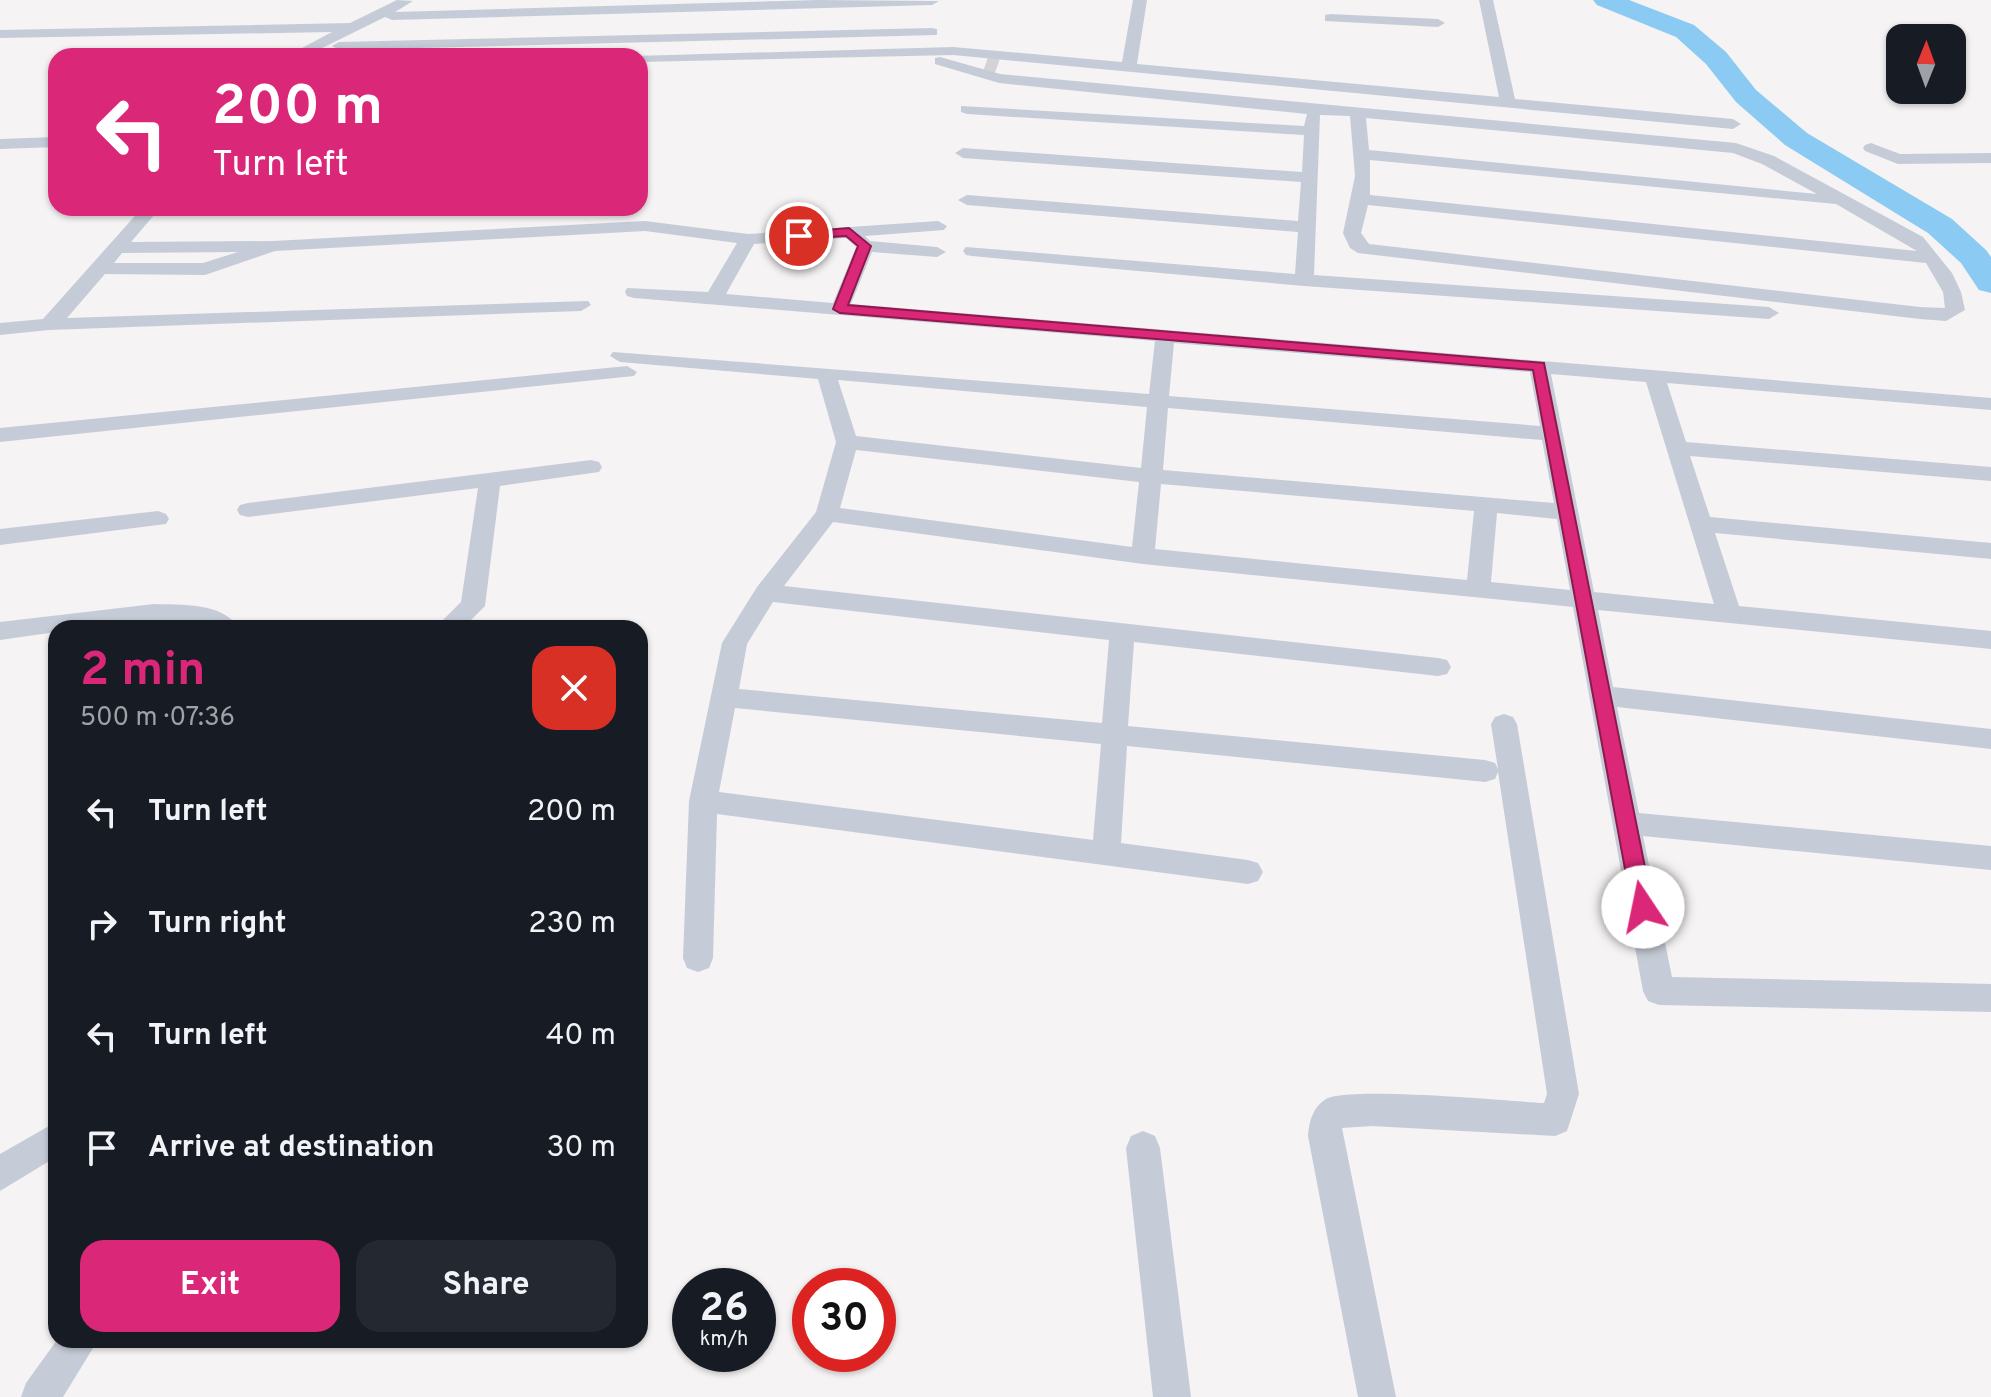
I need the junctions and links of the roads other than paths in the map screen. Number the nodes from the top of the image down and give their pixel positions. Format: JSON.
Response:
{"nodes":[{"id":1,"x":408,"y":0,"type":"edge"},
{"id":2,"x":1140,"y":0,"type":"edge"},
{"id":3,"x":1486,"y":0,"type":"edge"},
{"id":4,"x":932,"y":1,"type":"edge"},
{"id":5,"x":834,"y":2,"type":"edge"},
{"id":6,"x":542,"y":6,"type":"edge"},
{"id":7,"x":392,"y":16,"type":"dead end"},
{"id":8,"x":1330,"y":18,"type":"dead end"},
{"id":9,"x":1438,"y":23,"type":"dead end"},
{"id":10,"x":354,"y":27,"type":"junction"},
{"id":11,"x":932,"y":32,"type":"dead end"},
{"id":12,"x":0,"y":34,"type":"edge"},
{"id":13,"x":833,"y":34,"type":"junction"},
{"id":14,"x":531,"y":43,"type":"junction"},
{"id":15,"x":339,"y":46,"type":"dead end"},
{"id":16,"x":311,"y":48,"type":"edge"},
{"id":17,"x":648,"y":58,"type":"edge"},
{"id":18,"x":940,"y":61,"type":"junction"},
{"id":19,"x":648,"y":68,"type":"edge"},
{"id":20,"x":1129,"y":68,"type":"junction"},
{"id":21,"x":1016,"y":80,"type":"junction"},
{"id":22,"x":1508,"y":104,"type":"junction"},
{"id":23,"x":967,"y":109,"type":"dead end"},
{"id":24,"x":1314,"y":110,"type":"junction"},
{"id":25,"x":1358,"y":112,"type":"junction"},
{"id":26,"x":1733,"y":124,"type":"dead end"},
{"id":27,"x":1313,"y":131,"type":"junction"},
{"id":28,"x":48,"y":142,"type":"edge"},
{"id":29,"x":0,"y":144,"type":"edge"},
{"id":30,"x":1871,"y":148,"type":"dead end"},
{"id":31,"x":963,"y":153,"type":"dead end"},
{"id":32,"x":1360,"y":154,"type":"junction"},
{"id":33,"x":1991,"y":158,"type":"edge"},
{"id":34,"x":1310,"y":178,"type":"junction"},
{"id":35,"x":1361,"y":199,"type":"junction"},
{"id":36,"x":967,"y":200,"type":"dead end"},
{"id":37,"x":1843,"y":201,"type":"junction"},
{"id":38,"x":144,"y":216,"type":"edge"},
{"id":39,"x":938,"y":226,"type":"dead end"},
{"id":40,"x":1307,"y":227,"type":"junction"},
{"id":41,"x":849,"y":232,"type":"junction"},
{"id":42,"x":748,"y":239,"type":"junction"},
{"id":43,"x":273,"y":246,"type":"junction"},
{"id":44,"x":865,"y":246,"type":"junction"},
{"id":45,"x":117,"y":248,"type":"junction"},
{"id":46,"x":972,"y":251,"type":"dead end"},
{"id":47,"x":937,"y":252,"type":"dead end"},
{"id":48,"x":1931,"y":258,"type":"junction"},
{"id":49,"x":101,"y":268,"type":"junction"},
{"id":50,"x":1304,"y":280,"type":"junction"},
{"id":51,"x":634,"y":292,"type":"dead end"},
{"id":52,"x":714,"y":298,"type":"junction"},
{"id":53,"x":1840,"y":304,"type":"junction"},
{"id":54,"x":581,"y":305,"type":"dead end"},
{"id":55,"x":840,"y":309,"type":"junction"},
{"id":56,"x":49,"y":324,"type":"junction"},
{"id":57,"x":0,"y":329,"type":"edge"},
{"id":58,"x":1165,"y":336,"type":"junction"},
{"id":59,"x":1539,"y":366,"type":"junction"},
{"id":60,"x":826,"y":373,"type":"junction"},
{"id":61,"x":1654,"y":376,"type":"junction"},
{"id":62,"x":1159,"y":400,"type":"junction"},
{"id":63,"x":1991,"y":404,"type":"edge"},
{"id":64,"x":1552,"y":434,"type":"junction"},
{"id":65,"x":0,"y":435,"type":"edge"},
{"id":66,"x":847,"y":442,"type":"junction"},
{"id":67,"x":1677,"y":448,"type":"junction"},
{"id":68,"x":591,"y":467,"type":"dead end"},
{"id":69,"x":1991,"y":474,"type":"edge"},
{"id":70,"x":1151,"y":476,"type":"junction"},
{"id":71,"x":490,"y":479,"type":"junction"},
{"id":72,"x":1486,"y":505,"type":"junction"},
{"id":73,"x":248,"y":510,"type":"dead end"},
{"id":74,"x":1567,"y":512,"type":"junction"},
{"id":75,"x":827,"y":514,"type":"junction"},
{"id":76,"x":158,"y":519,"type":"dead end"},
{"id":77,"x":1700,"y":524,"type":"junction"},
{"id":78,"x":0,"y":537,"type":"edge"},
{"id":79,"x":1991,"y":551,"type":"edge"},
{"id":80,"x":1143,"y":556,"type":"junction"},
{"id":81,"x":1478,"y":590,"type":"junction"},
{"id":82,"x":766,"y":593,"type":"junction"},
{"id":83,"x":1584,"y":600,"type":"junction"},
{"id":84,"x":1729,"y":614,"type":"junction"},
{"id":85,"x":89,"y":620,"type":"edge"},
{"id":86,"x":214,"y":620,"type":"edge"},
{"id":87,"x":456,"y":620,"type":"edge"},
{"id":88,"x":48,"y":625,"type":"edge"},
{"id":89,"x":0,"y":631,"type":"edge"},
{"id":90,"x":1122,"y":632,"type":"junction"},
{"id":91,"x":1991,"y":640,"type":"edge"},
{"id":92,"x":1438,"y":667,"type":"dead end"},
{"id":93,"x":1602,"y":695,"type":"junction"},
{"id":94,"x":725,"y":697,"type":"junction"},
{"id":95,"x":1504,"y":724,"type":"dead end"},
{"id":96,"x":1114,"y":733,"type":"junction"},
{"id":97,"x":1991,"y":739,"type":"edge"},
{"id":98,"x":1485,"y":771,"type":"dead end"},
{"id":99,"x":703,"y":801,"type":"junction"},
{"id":100,"x":1626,"y":823,"type":"junction"},
{"id":101,"x":1106,"y":853,"type":"junction"},
{"id":102,"x":1991,"y":858,"type":"edge"},
{"id":103,"x":1248,"y":872,"type":"dead end"},
{"id":104,"x":698,"y":958,"type":"dead end"},
{"id":105,"x":1991,"y":998,"type":"edge"},
{"id":106,"x":48,"y":1143,"type":"edge"},
{"id":107,"x":1143,"y":1148,"type":"dead end"},
{"id":108,"x":0,"y":1174,"type":"edge"},
{"id":109,"x":74,"y":1348,"type":"edge"},
{"id":110,"x":40,"y":1397,"type":"edge"},
{"id":111,"x":1172,"y":1397,"type":"edge"},
{"id":112,"x":1377,"y":1397,"type":"edge"}],
"edges":[{"from":1,"to":10,"type":"street"},
{"from":2,"to":20,"type":"street"},
{"from":3,"to":22,"type":"street"},
{"from":4,"to":5,"type":"street"},
{"from":5,"to":6,"type":"street"},
{"from":5,"to":13,"type":"street"},
{"from":6,"to":7,"type":"street"},
{"from":6,"to":14,"type":"street"},
{"from":8,"to":9,"type":"street"},
{"from":10,"to":12,"type":"street"},
{"from":10,"to":16,"type":"street"},
{"from":11,"to":13,"type":"street"},
{"from":13,"to":14,"type":"street"},
{"from":14,"to":15,"type":"street"},
{"from":17,"to":20,"type":"street"},
{"from":18,"to":19,"type":"street"},
{"from":18,"to":21,"type":"street"},
{"from":18,"to":21,"type":"street"},
{"from":20,"to":22,"type":"street"},
{"from":21,"to":24,"type":"street"},
{"from":22,"to":26,"type":"street"},
{"from":23,"to":27,"type":"street"},
{"from":24,"to":25,"type":"street"},
{"from":24,"to":27,"type":"street"},
{"from":25,"to":32,"type":"street"},
{"from":25,"to":37,"type":"street"},
{"from":27,"to":34,"type":"street"},
{"from":28,"to":29,"type":"street"},
{"from":30,"to":33,"type":"street"},
{"from":31,"to":34,"type":"street"},
{"from":32,"to":35,"type":"street"},
{"from":32,"to":37,"type":"street"},
{"from":34,"to":40,"type":"street"},
{"from":35,"to":48,"type":"street"},
{"from":35,"to":53,"type":"street"},
{"from":36,"to":40,"type":"street"},
{"from":37,"to":48,"type":"street"},
{"from":38,"to":45,"type":"street"},
{"from":39,"to":41,"type":"street"},
{"from":40,"to":50,"type":"street"},
{"from":41,"to":42,"type":"street"},
{"from":41,"to":44,"type":"street"},
{"from":42,"to":43,"type":"street"},
{"from":42,"to":52,"type":"street"},
{"from":43,"to":45,"type":"street"},
{"from":43,"to":49,"type":"street"},
{"from":44,"to":47,"type":"street"},
{"from":44,"to":55,"type":"street"},
{"from":45,"to":49,"type":"street"},
{"from":46,"to":50,"type":"street"},
{"from":48,"to":53,"type":"street"},
{"from":49,"to":56,"type":"street"},
{"from":50,"to":53,"type":"street"},
{"from":51,"to":52,"type":"street"},
{"from":52,"to":55,"type":"street"},
{"from":54,"to":56,"type":"street"},
{"from":55,"to":58,"type":"street"},
{"from":56,"to":57,"type":"street"},
{"from":58,"to":59,"type":"street"},
{"from":58,"to":62,"type":"street"},
{"from":59,"to":61,"type":"street"},
{"from":59,"to":64,"type":"street"},
{"from":60,"to":62,"type":"street"},
{"from":60,"to":65,"type":"street"},
{"from":60,"to":66,"type":"street"},
{"from":61,"to":63,"type":"street"},
{"from":61,"to":67,"type":"street"},
{"from":62,"to":64,"type":"street"},
{"from":62,"to":70,"type":"street"},
{"from":64,"to":74,"type":"street"},
{"from":66,"to":70,"type":"street"},
{"from":66,"to":75,"type":"street"},
{"from":67,"to":69,"type":"street"},
{"from":67,"to":77,"type":"street"},
{"from":68,"to":71,"type":"street"},
{"from":70,"to":72,"type":"street"},
{"from":70,"to":80,"type":"street"},
{"from":71,"to":73,"type":"street"},
{"from":71,"to":87,"type":"street"},
{"from":72,"to":74,"type":"street"},
{"from":72,"to":81,"type":"street"},
{"from":74,"to":83,"type":"street"},
{"from":75,"to":80,"type":"street"},
{"from":75,"to":82,"type":"street"},
{"from":76,"to":78,"type":"street"},
{"from":77,"to":79,"type":"street"},
{"from":77,"to":84,"type":"street"},
{"from":80,"to":81,"type":"street"},
{"from":81,"to":83,"type":"street"},
{"from":82,"to":90,"type":"street"},
{"from":82,"to":94,"type":"street"},
{"from":83,"to":84,"type":"street"},
{"from":83,"to":93,"type":"street"},
{"from":84,"to":91,"type":"street"},
{"from":85,"to":86,"type":"street"},
{"from":88,"to":89,"type":"street"},
{"from":90,"to":92,"type":"street"},
{"from":90,"to":96,"type":"street"},
{"from":93,"to":97,"type":"street"},
{"from":93,"to":100,"type":"street"},
{"from":94,"to":96,"type":"street"},
{"from":94,"to":99,"type":"street"},
{"from":95,"to":112,"type":"street"},
{"from":96,"to":98,"type":"street"},
{"from":96,"to":101,"type":"street"},
{"from":99,"to":101,"type":"street"},
{"from":99,"to":104,"type":"street"},
{"from":100,"to":102,"type":"street"},
{"from":100,"to":105,"type":"street"},
{"from":101,"to":103,"type":"street"},
{"from":106,"to":108,"type":"street"},
{"from":107,"to":111,"type":"street"},
{"from":109,"to":110,"type":"street"}]}
